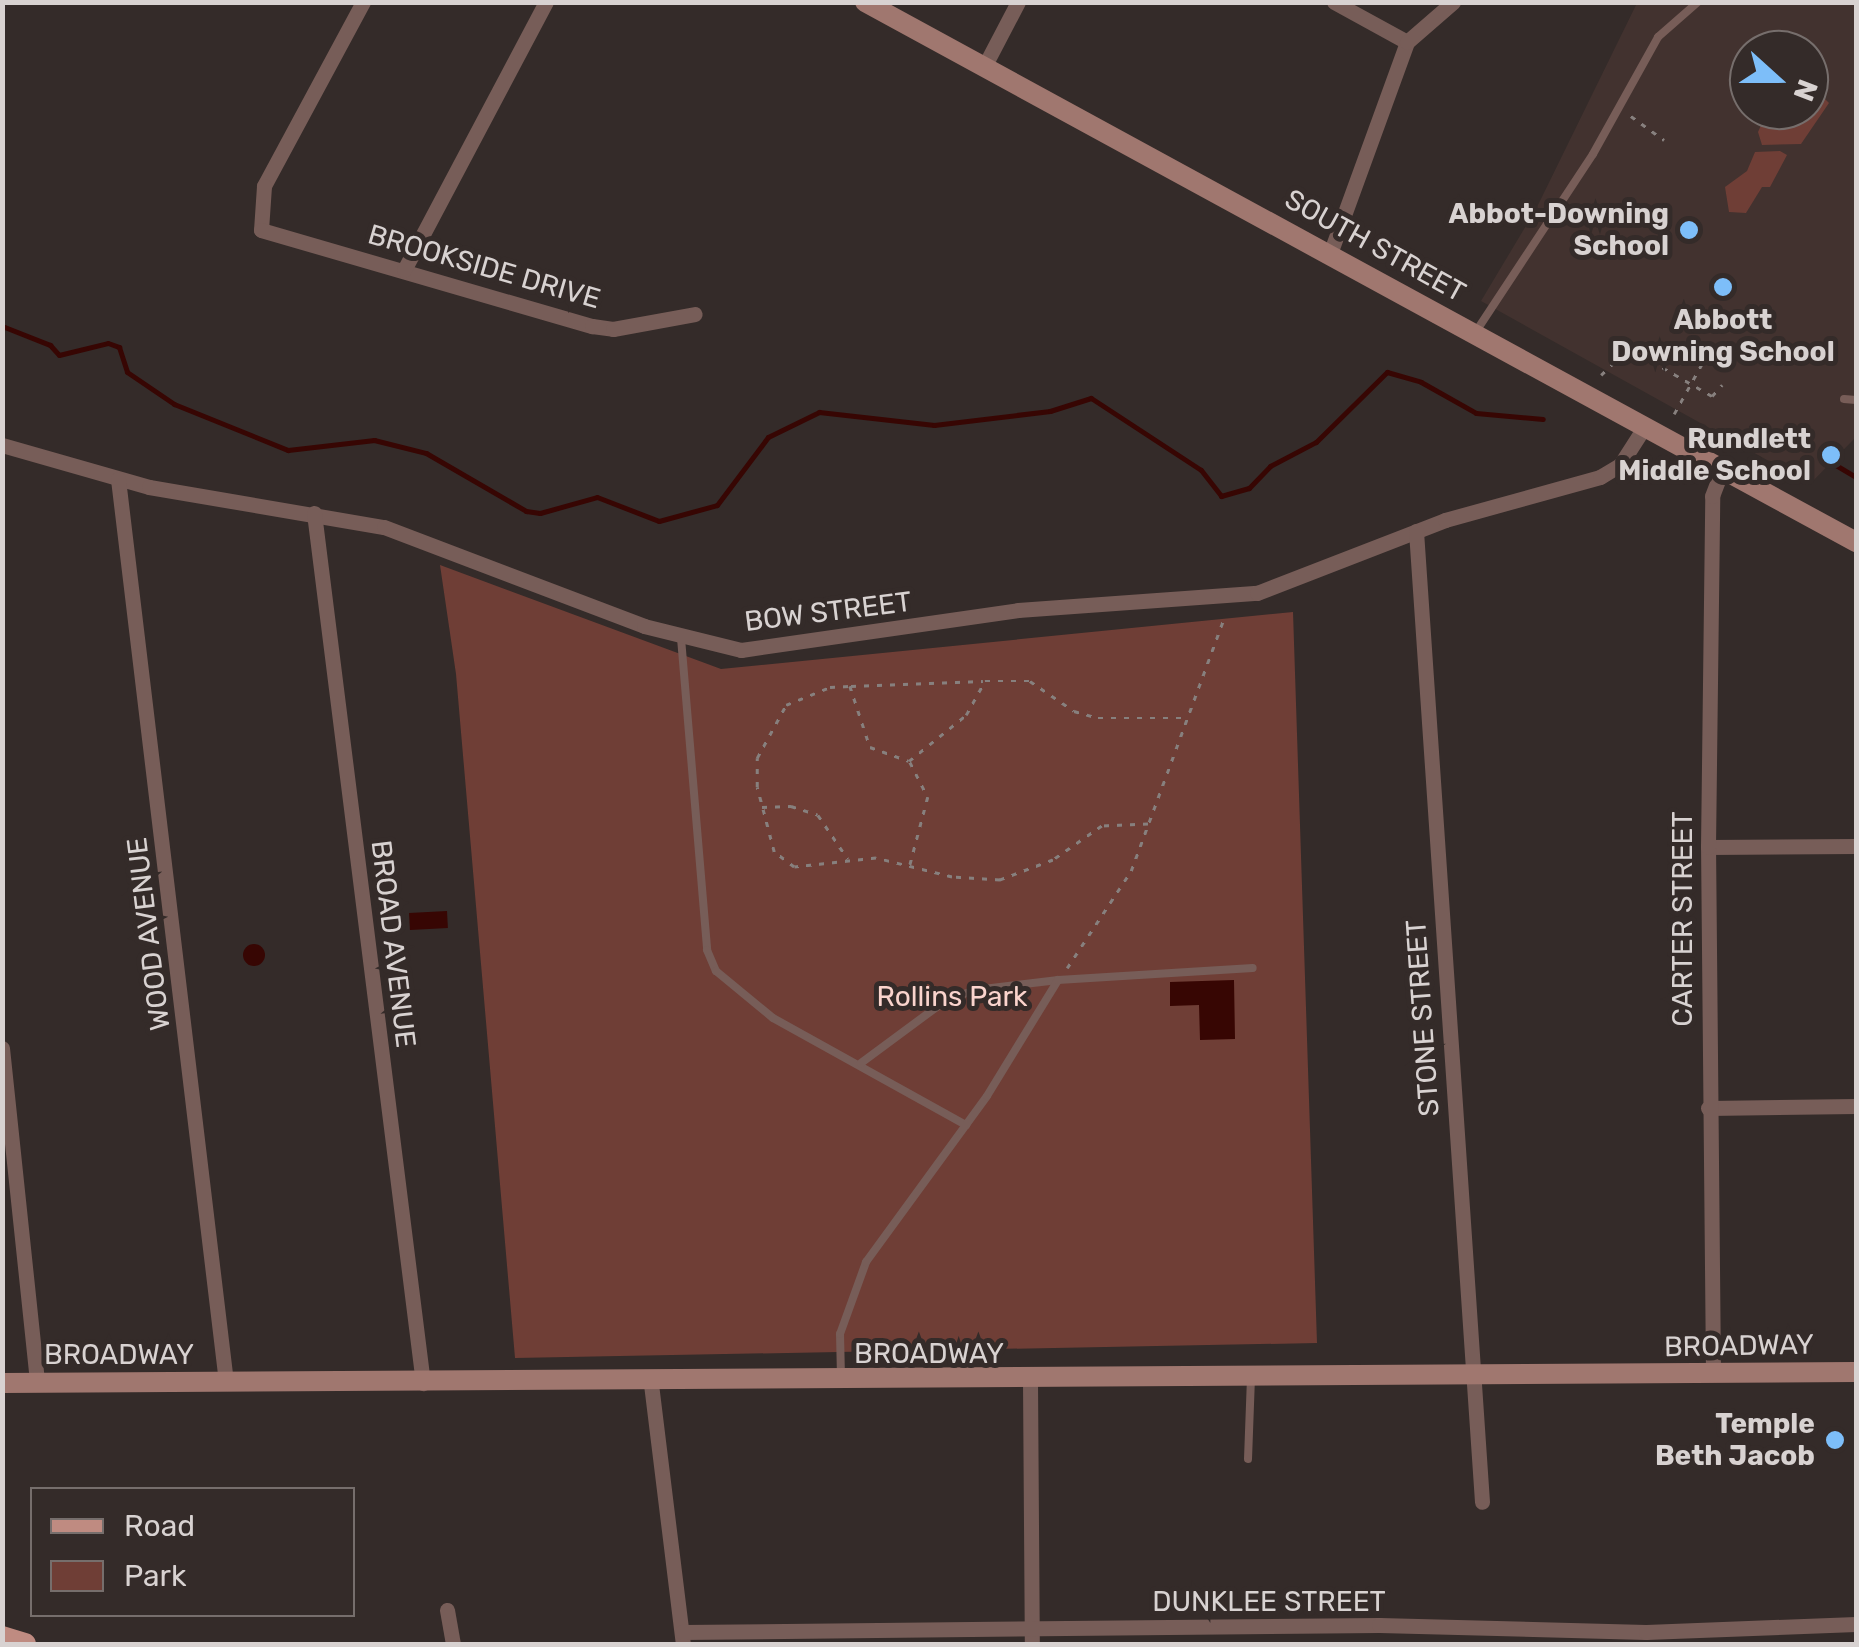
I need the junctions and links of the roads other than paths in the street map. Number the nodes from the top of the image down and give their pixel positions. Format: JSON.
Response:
{"nodes":[{"id":1,"x":363,"y":2,"type":"edge"},
{"id":2,"x":546,"y":2,"type":"edge"},
{"id":3,"x":866,"y":2,"type":"edge"},
{"id":4,"x":1018,"y":2,"type":"edge"},
{"id":5,"x":1334,"y":2,"type":"edge"},
{"id":6,"x":1453,"y":2,"type":"edge"},
{"id":7,"x":1698,"y":2,"type":"edge"},
{"id":8,"x":1407,"y":42,"type":"junction"},
{"id":9,"x":984,"y":67,"type":"junction"},
{"id":10,"x":1331,"y":251,"type":"junction"},
{"id":11,"x":404,"y":270,"type":"junction"},
{"id":12,"x":695,"y":314,"type":"dead end"},
{"id":13,"x":1476,"y":333,"type":"junction"},
{"id":14,"x":1844,"y":399,"type":"dead end"},
{"id":15,"x":1856,"y":400,"type":"edge"},
{"id":16,"x":1645,"y":426,"type":"junction"},
{"id":17,"x":2,"y":445,"type":"edge"},
{"id":18,"x":1723,"y":468,"type":"junction"},
{"id":19,"x":118,"y":479,"type":"junction"},
{"id":20,"x":314,"y":512,"type":"junction"},
{"id":21,"x":1416,"y":531,"type":"junction"},
{"id":22,"x":1856,"y":542,"type":"edge"},
{"id":23,"x":681,"y":638,"type":"junction"},
{"id":24,"x":1856,"y":846,"type":"edge"},
{"id":25,"x":1708,"y":847,"type":"junction"},
{"id":26,"x":1252,"y":968,"type":"dead end"},
{"id":27,"x":1058,"y":980,"type":"junction"},
{"id":28,"x":2,"y":1048,"type":"edge"},
{"id":29,"x":861,"y":1063,"type":"junction"},
{"id":30,"x":1856,"y":1106,"type":"edge"},
{"id":31,"x":1708,"y":1108,"type":"junction"},
{"id":32,"x":966,"y":1125,"type":"junction"},
{"id":33,"x":1856,"y":1372,"type":"edge"},
{"id":34,"x":1713,"y":1373,"type":"junction"},
{"id":35,"x":1474,"y":1377,"type":"junction"},
{"id":36,"x":1251,"y":1378,"type":"junction"},
{"id":37,"x":1030,"y":1381,"type":"junction"},
{"id":38,"x":226,"y":1382,"type":"junction"},
{"id":39,"x":842,"y":1382,"type":"junction"},
{"id":40,"x":2,"y":1383,"type":"edge"},
{"id":41,"x":37,"y":1383,"type":"junction"},
{"id":42,"x":423,"y":1383,"type":"junction"},
{"id":43,"x":650,"y":1384,"type":"junction"},
{"id":44,"x":1248,"y":1459,"type":"dead end"},
{"id":45,"x":1482,"y":1502,"type":"dead end"},
{"id":46,"x":447,"y":1610,"type":"dead end"},
{"id":47,"x":1856,"y":1624,"type":"edge"},
{"id":48,"x":1379,"y":1625,"type":"junction"},
{"id":49,"x":1032,"y":1636,"type":"edge"},
{"id":50,"x":2,"y":1637,"type":"edge"},
{"id":51,"x":682,"y":1638,"type":"edge"},
{"id":52,"x":26,"y":1644,"type":"edge"},
{"id":53,"x":454,"y":1644,"type":"edge"},
{"id":54,"x":1378,"y":1644,"type":"edge"}],
"edges":[{"from":1,"to":11,"type":"street","name":"BROOKSIDE DRIVE"},
{"from":2,"to":11,"type":"street"},
{"from":3,"to":9,"type":"street","name":"SOUTH STREET"},
{"from":4,"to":9,"type":"street"},
{"from":5,"to":8,"type":"street"},
{"from":6,"to":8,"type":"street"},
{"from":7,"to":13,"type":"lane"},
{"from":8,"to":10,"type":"street"},
{"from":9,"to":10,"type":"street","name":"SOUTH STREET"},
{"from":10,"to":13,"type":"street","name":"SOUTH STREET"},
{"from":11,"to":12,"type":"street","name":"BROOKSIDE DRIVE"},
{"from":13,"to":16,"type":"street","name":"SOUTH STREET"},
{"from":14,"to":15,"type":"lane"},
{"from":16,"to":18,"type":"street","name":"SOUTH STREET"},
{"from":16,"to":21,"type":"street","name":"BOW STREET"},
{"from":17,"to":19,"type":"street","name":"BOW STREET"},
{"from":18,"to":22,"type":"street","name":"SOUTH STREET"},
{"from":18,"to":25,"type":"street","name":"CARTER STREET"},
{"from":19,"to":20,"type":"street","name":"BOW STREET"},
{"from":19,"to":38,"type":"street","name":"WOOD AVENUE"},
{"from":20,"to":23,"type":"street","name":"BOW STREET"},
{"from":20,"to":42,"type":"street","name":"BROAD AVENUE"},
{"from":21,"to":23,"type":"street","name":"BOW STREET"},
{"from":21,"to":35,"type":"street","name":"STONE STREET"},
{"from":23,"to":29,"type":"lane"},
{"from":24,"to":25,"type":"street"},
{"from":25,"to":31,"type":"street","name":"CARTER STREET"},
{"from":26,"to":27,"type":"lane"},
{"from":27,"to":29,"type":"lane"},
{"from":27,"to":32,"type":"lane"},
{"from":28,"to":41,"type":"street"},
{"from":29,"to":32,"type":"lane"},
{"from":30,"to":31,"type":"street"},
{"from":31,"to":34,"type":"street","name":"CARTER STREET"},
{"from":32,"to":39,"type":"lane"},
{"from":33,"to":34,"type":"street","name":"BROADWAY"},
{"from":34,"to":35,"type":"street","name":"BROADWAY"},
{"from":35,"to":36,"type":"street","name":"BROADWAY"},
{"from":35,"to":45,"type":"street","name":"STONE STREET"},
{"from":36,"to":37,"type":"street","name":"BROADWAY"},
{"from":36,"to":44,"type":"lane"},
{"from":37,"to":39,"type":"street","name":"BROADWAY"},
{"from":37,"to":49,"type":"street"},
{"from":38,"to":41,"type":"street","name":"BROADWAY"},
{"from":38,"to":42,"type":"street","name":"BROADWAY"},
{"from":39,"to":43,"type":"street","name":"BROADWAY"},
{"from":40,"to":41,"type":"street","name":"BROADWAY"},
{"from":42,"to":43,"type":"street","name":"BROADWAY"},
{"from":43,"to":51,"type":"street"},
{"from":46,"to":53,"type":"street"},
{"from":47,"to":48,"type":"street","name":"DUNKLEE STREET"},
{"from":48,"to":49,"type":"street","name":"DUNKLEE STREET"},
{"from":48,"to":54,"type":"street"},
{"from":49,"to":51,"type":"street","name":"DUNKLEE STREET"},
{"from":50,"to":52,"type":"main road"}]}
